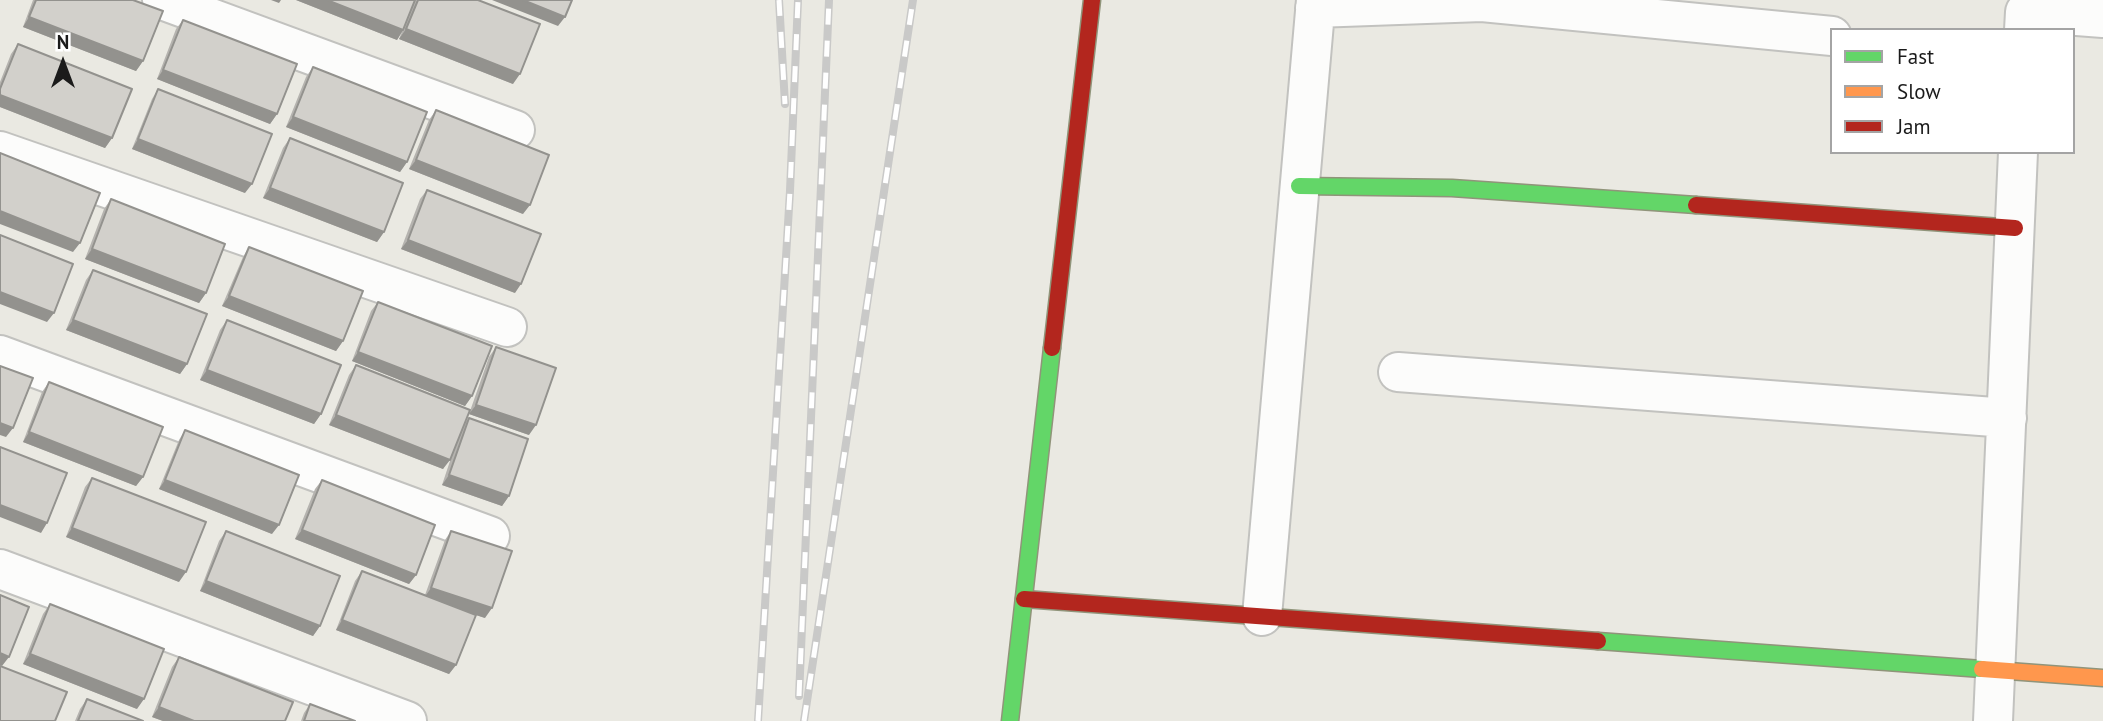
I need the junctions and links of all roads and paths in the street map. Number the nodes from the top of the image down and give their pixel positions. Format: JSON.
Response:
{"nodes":[{"id":1,"x":162,"y":0,"type":"edge"},
{"id":2,"x":1093,"y":0,"type":"edge"},
{"id":3,"x":1315,"y":4,"type":"edge"},
{"id":4,"x":1638,"y":9,"type":"edge"},
{"id":5,"x":2103,"y":18,"type":"edge"},
{"id":6,"x":2024,"y":28,"type":"edge"},
{"id":7,"x":1830,"y":36,"type":"edge"},
{"id":8,"x":515,"y":130,"type":"dead end"},
{"id":9,"x":0,"y":151,"type":"edge"},
{"id":10,"x":2018,"y":154,"type":"edge"},
{"id":11,"x":1299,"y":186,"type":"junction"},
{"id":12,"x":2015,"y":228,"type":"junction"},
{"id":13,"x":507,"y":327,"type":"dead end"},
{"id":14,"x":0,"y":355,"type":"edge"},
{"id":15,"x":1398,"y":372,"type":"dead end"},
{"id":16,"x":2007,"y":418,"type":"junction"},
{"id":17,"x":490,"y":536,"type":"dead end"},
{"id":18,"x":0,"y":569,"type":"edge"},
{"id":19,"x":1024,"y":599,"type":"junction"},
{"id":20,"x":1262,"y":616,"type":"junction"},
{"id":21,"x":1996,"y":671,"type":"junction"},
{"id":22,"x":2103,"y":678,"type":"edge"},
{"id":23,"x":407,"y":721,"type":"edge"},
{"id":24,"x":1010,"y":721,"type":"edge"},
{"id":25,"x":1993,"y":721,"type":"edge"}],
"edges":[{"from":1,"to":8,"type":"street"},
{"from":2,"to":19,"type":"street"},
{"from":3,"to":4,"type":"street"},
{"from":3,"to":11,"type":"street"},
{"from":4,"to":7,"type":"street"},
{"from":5,"to":6,"type":"street"},
{"from":9,"to":13,"type":"street"},
{"from":10,"to":12,"type":"street"},
{"from":11,"to":12,"type":"street"},
{"from":11,"to":20,"type":"street"},
{"from":12,"to":16,"type":"street"},
{"from":14,"to":17,"type":"street"},
{"from":15,"to":16,"type":"street"},
{"from":16,"to":21,"type":"street"},
{"from":18,"to":23,"type":"street"},
{"from":19,"to":20,"type":"street"},
{"from":19,"to":24,"type":"street"},
{"from":20,"to":21,"type":"street"},
{"from":21,"to":22,"type":"street"},
{"from":21,"to":25,"type":"street"}]}
